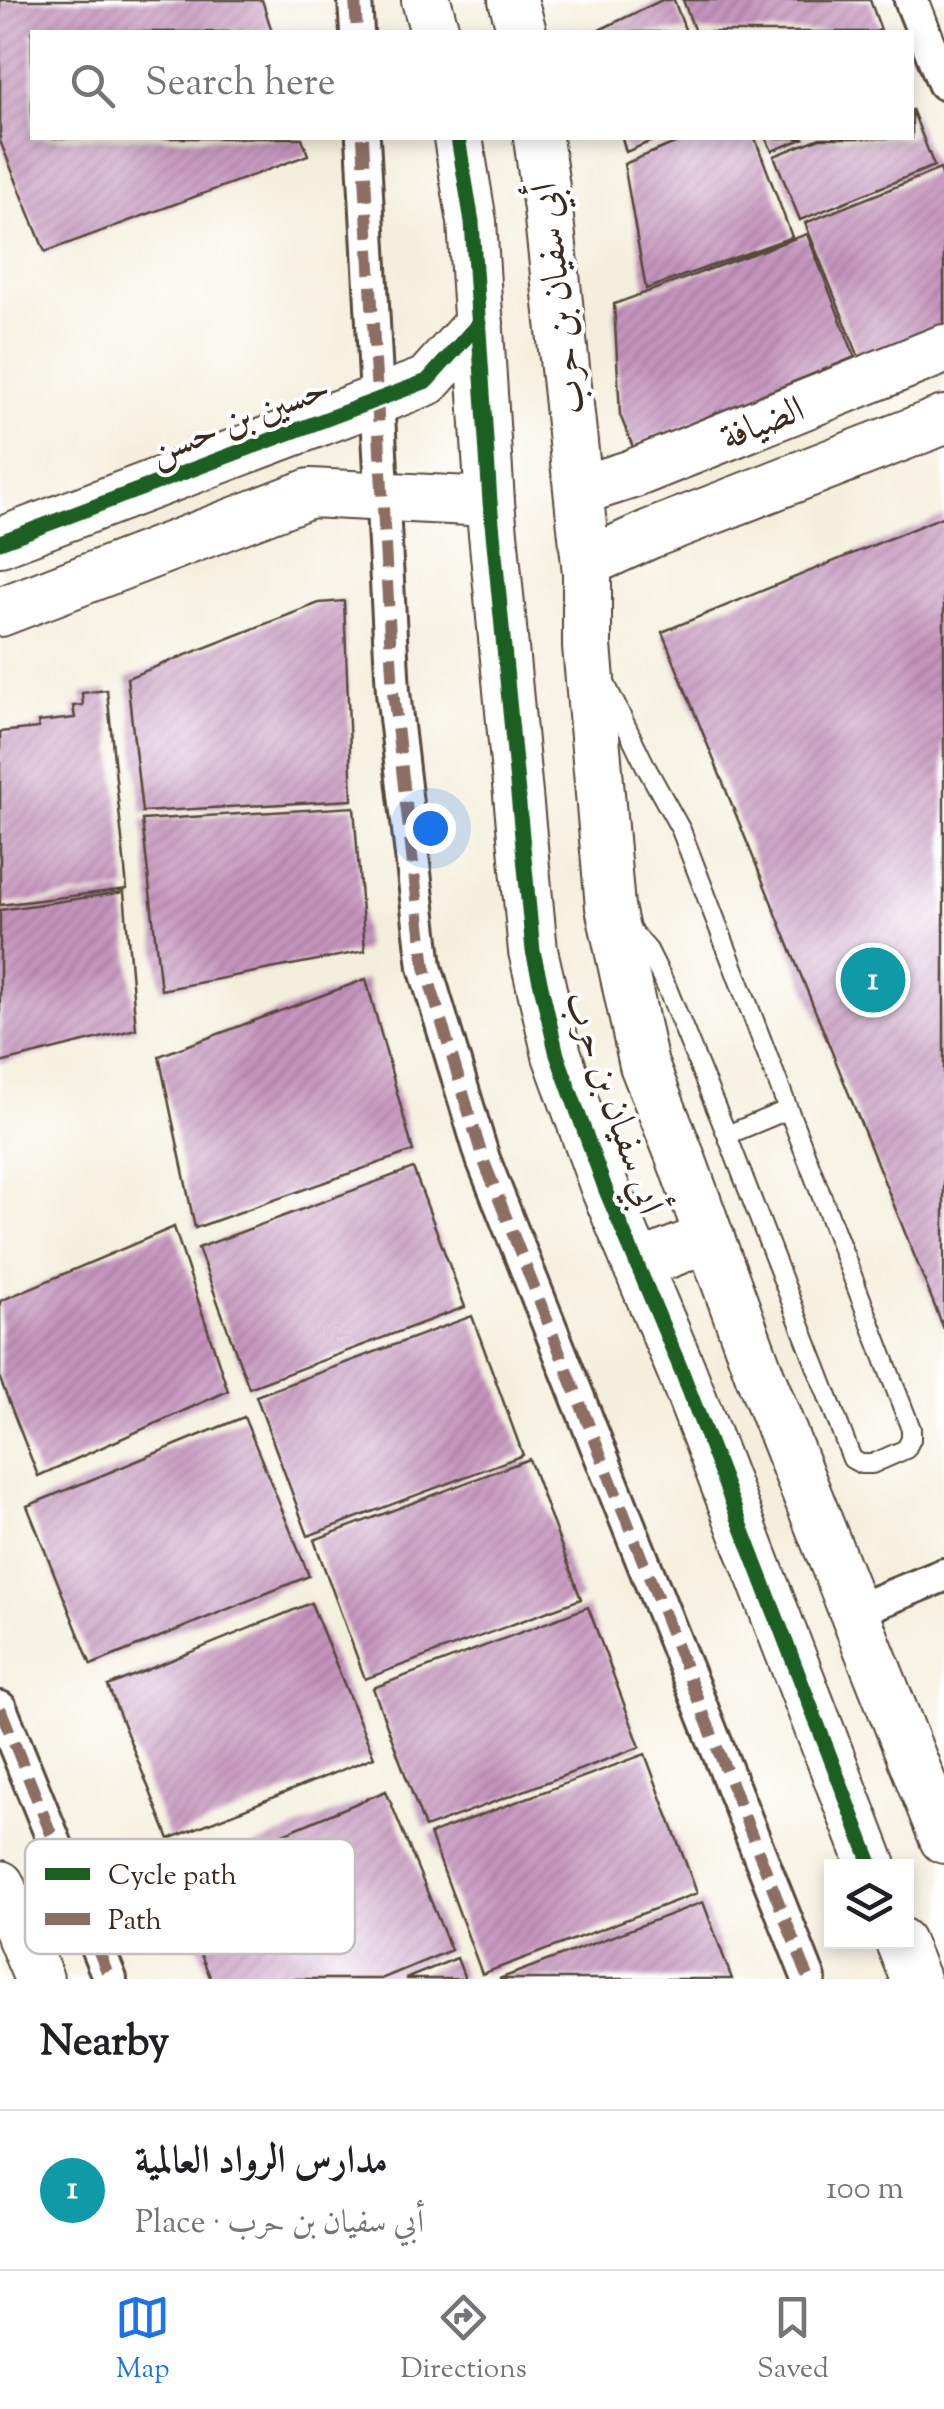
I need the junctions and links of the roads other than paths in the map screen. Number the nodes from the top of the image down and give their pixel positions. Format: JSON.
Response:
{"nodes":[{"id":1,"x":354,"y":0,"type":"edge"},
{"id":2,"x":426,"y":0,"type":"edge"},
{"id":3,"x":513,"y":0,"type":"edge"},
{"id":4,"x":913,"y":0,"type":"edge"},
{"id":5,"x":357,"y":30,"type":"edge"},
{"id":6,"x":435,"y":30,"type":"edge"},
{"id":7,"x":521,"y":30,"type":"edge"},
{"id":8,"x":944,"y":83,"type":"edge"},
{"id":9,"x":363,"y":140,"type":"edge"},
{"id":10,"x":458,"y":140,"type":"edge"},
{"id":11,"x":538,"y":140,"type":"edge"},
{"id":12,"x":479,"y":323,"type":"junction"},
{"id":13,"x":944,"y":350,"type":"edge"},
{"id":14,"x":377,"y":401,"type":"junction"},
{"id":15,"x":944,"y":420,"type":"edge"},
{"id":16,"x":632,"y":474,"type":"junction"},
{"id":17,"x":579,"y":491,"type":"junction"},
{"id":18,"x":382,"y":496,"type":"junction"},
{"id":19,"x":490,"y":502,"type":"junction"},
{"id":20,"x":650,"y":534,"type":"junction"},
{"id":21,"x":0,"y":542,"type":"edge"},
{"id":22,"x":586,"y":563,"type":"junction"},
{"id":23,"x":0,"y":612,"type":"edge"},
{"id":24,"x":587,"y":646,"type":"junction"},
{"id":25,"x":610,"y":908,"type":"junction"},
{"id":26,"x":787,"y":1110,"type":"junction"},
{"id":27,"x":726,"y":1135,"type":"junction"},
{"id":28,"x":710,"y":1236,"type":"junction"},
{"id":29,"x":637,"y":1266,"type":"junction"},
{"id":30,"x":944,"y":1574,"type":"edge"},
{"id":31,"x":855,"y":1611,"type":"junction"},
{"id":32,"x":0,"y":1708,"type":"edge"},
{"id":33,"x":53,"y":1839,"type":"edge"},
{"id":34,"x":944,"y":1839,"type":"edge"},
{"id":35,"x":869,"y":1859,"type":"edge"},
{"id":36,"x":0,"y":1886,"type":"edge"},
{"id":37,"x":25,"y":1947,"type":"edge"},
{"id":38,"x":903,"y":1949,"type":"edge"},
{"id":39,"x":28,"y":1954,"type":"edge"},
{"id":40,"x":100,"y":1954,"type":"edge"},
{"id":41,"x":38,"y":1979,"type":"edge"},
{"id":42,"x":110,"y":1979,"type":"edge"},
{"id":43,"x":809,"y":1979,"type":"edge"},
{"id":44,"x":914,"y":1979,"type":"edge"}],
"edges":[{"from":1,"to":5,"type":"street"},
{"from":2,"to":6,"type":"street"},
{"from":3,"to":7,"type":"street"},
{"from":4,"to":8,"type":"street"},
{"from":9,"to":14,"type":"street"},
{"from":10,"to":12,"type":"street","name":"أبي سفيان بن حرب"},
{"from":11,"to":17,"type":"street","name":"أبي سفيان بن حرب"},
{"from":12,"to":14,"type":"street","name":"حسين بن حسن"},
{"from":12,"to":19,"type":"street","name":"أبي سفيان بن حرب"},
{"from":13,"to":16,"type":"street","name":"الضيافة"},
{"from":14,"to":18,"type":"street"},
{"from":14,"to":21,"type":"street","name":"حسين بن حسن"},
{"from":15,"to":20,"type":"street","name":"الضيافة"},
{"from":16,"to":17,"type":"street","name":"الضيافة"},
{"from":16,"to":20,"type":"street"},
{"from":17,"to":22,"type":"street","name":"أبي سفيان بن حرب"},
{"from":18,"to":19,"type":"street"},
{"from":18,"to":23,"type":"street"},
{"from":18,"to":43,"type":"street"},
{"from":19,"to":29,"type":"street","name":"أبي سفيان بن حرب"},
{"from":20,"to":22,"type":"street","name":"الضيافة"},
{"from":22,"to":24,"type":"street","name":"أبي سفيان بن حرب"},
{"from":24,"to":25,"type":"street","name":"أبي سفيان بن حرب"},
{"from":24,"to":26,"type":"lane"},
{"from":25,"to":27,"type":"lane"},
{"from":25,"to":28,"type":"street","name":"أبي سفيان بن حرب"},
{"from":26,"to":27,"type":"lane"},
{"from":26,"to":27,"type":"lane"},
{"from":28,"to":29,"type":"street"},
{"from":28,"to":31,"type":"street","name":"أبي سفيان بن حرب"},
{"from":29,"to":35,"type":"street","name":"أبي سفيان بن حرب"},
{"from":30,"to":31,"type":"street"},
{"from":31,"to":34,"type":"street","name":"أبي سفيان بن حرب"},
{"from":32,"to":33,"type":"street"},
{"from":36,"to":37,"type":"street"},
{"from":38,"to":44,"type":"street"},
{"from":39,"to":41,"type":"street"},
{"from":40,"to":42,"type":"street"}]}
